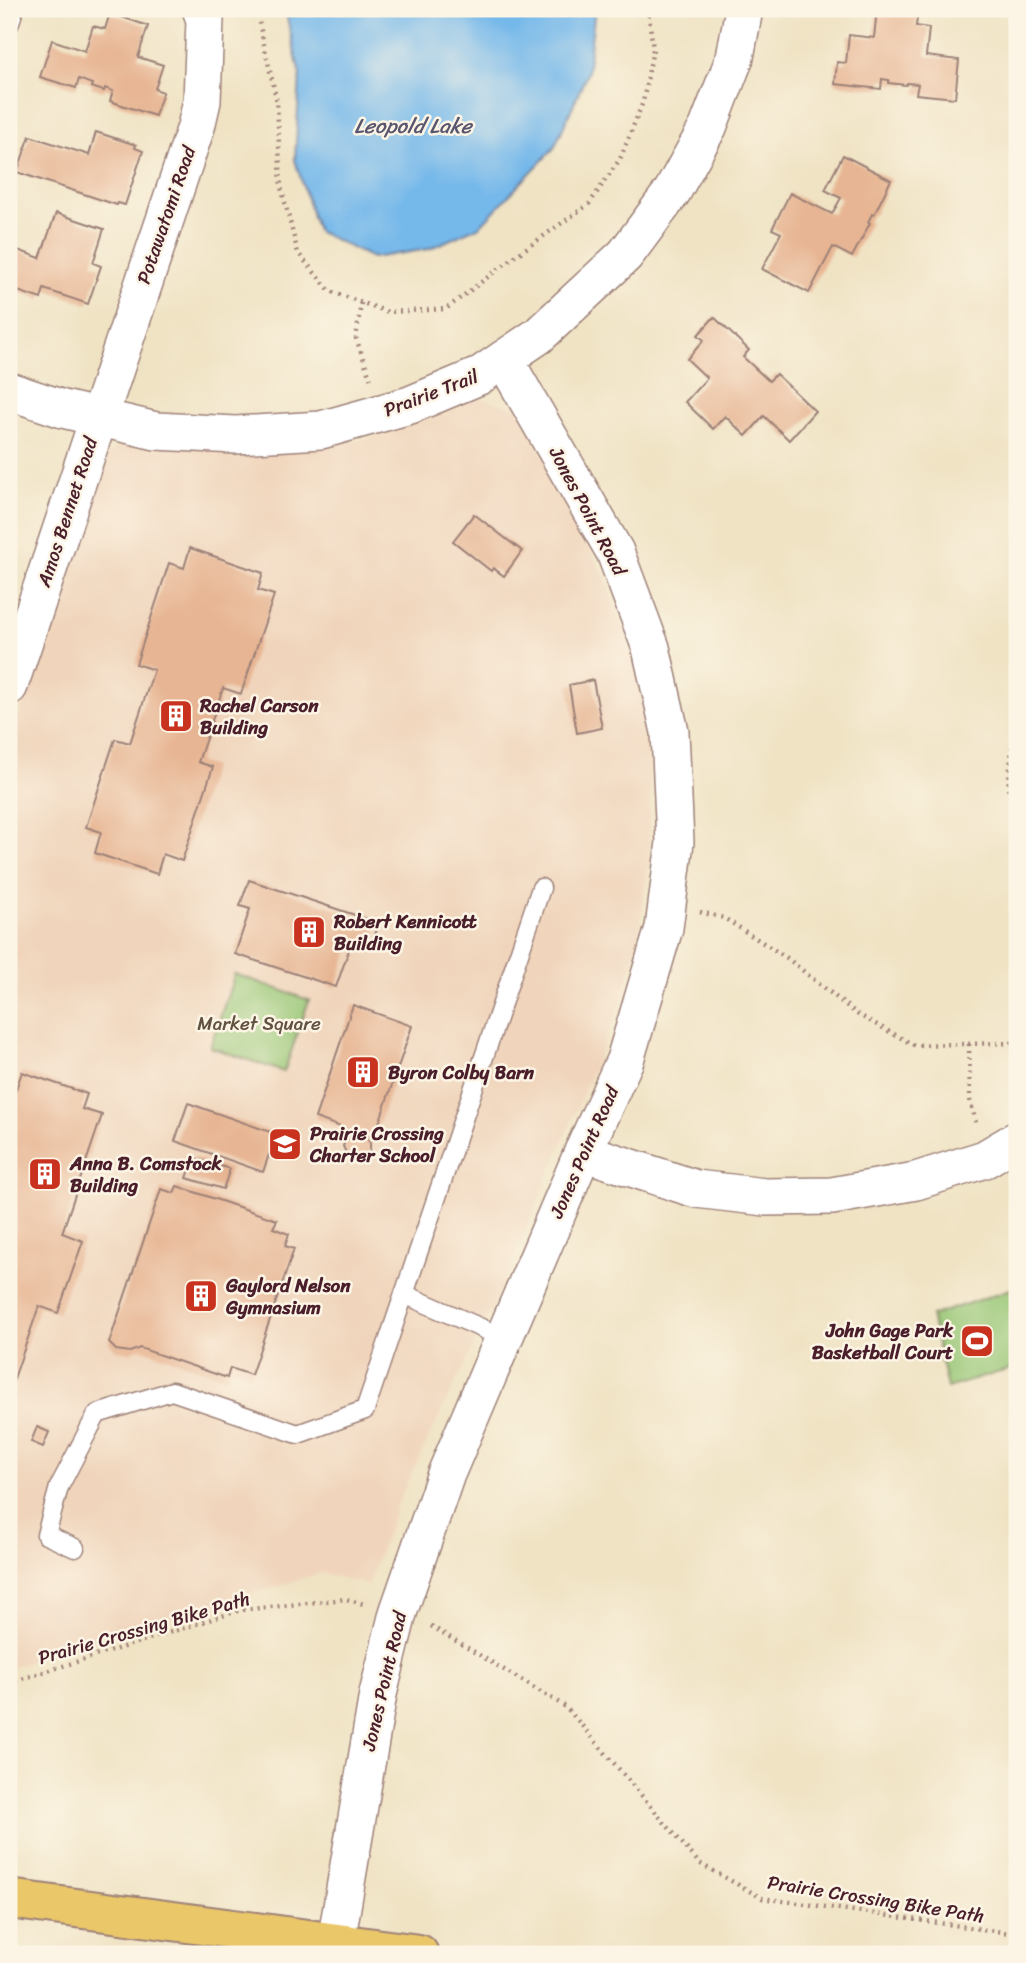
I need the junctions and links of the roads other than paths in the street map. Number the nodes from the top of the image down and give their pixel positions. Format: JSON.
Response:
{"nodes":[{"id":1,"x":14,"y":9,"type":"edge"},
{"id":2,"x":201,"y":9,"type":"edge"},
{"id":3,"x":744,"y":9,"type":"edge"},
{"id":4,"x":9,"y":25,"type":"edge"},
{"id":5,"x":505,"y":359,"type":"junction"},
{"id":6,"x":9,"y":391,"type":"edge"},
{"id":7,"x":99,"y":417,"type":"junction"},
{"id":8,"x":9,"y":686,"type":"edge"},
{"id":9,"x":541,"y":888,"type":"dead end"},
{"id":10,"x":1017,"y":1140,"type":"edge"},
{"id":11,"x":583,"y":1152,"type":"junction"},
{"id":12,"x":404,"y":1294,"type":"junction"},
{"id":13,"x":504,"y":1338,"type":"junction"},
{"id":14,"x":75,"y":1548,"type":"dead end"},
{"id":15,"x":9,"y":1899,"type":"edge"},
{"id":16,"x":334,"y":1949,"type":"edge"},
{"id":17,"x":419,"y":1954,"type":"edge"}],
"edges":[{"from":1,"to":4,"type":"lane"},
{"from":2,"to":7,"type":"street","name":"Potawatomi Road"},
{"from":3,"to":5,"type":"street","name":"Prairie Trail"},
{"from":5,"to":7,"type":"street","name":"Prairie Trail"},
{"from":5,"to":11,"type":"street","name":"Jones Point Road"},
{"from":6,"to":7,"type":"street","name":"Prairie Trail"},
{"from":7,"to":8,"type":"street","name":"Amos Bennet Road"},
{"from":9,"to":12,"type":"lane"},
{"from":10,"to":11,"type":"street"},
{"from":11,"to":13,"type":"street","name":"Jones Point Road"},
{"from":12,"to":13,"type":"lane"},
{"from":12,"to":14,"type":"lane"},
{"from":13,"to":16,"type":"street","name":"Jones Point Road"},
{"from":15,"to":16,"type":"main road"},
{"from":16,"to":17,"type":"main road"}]}
